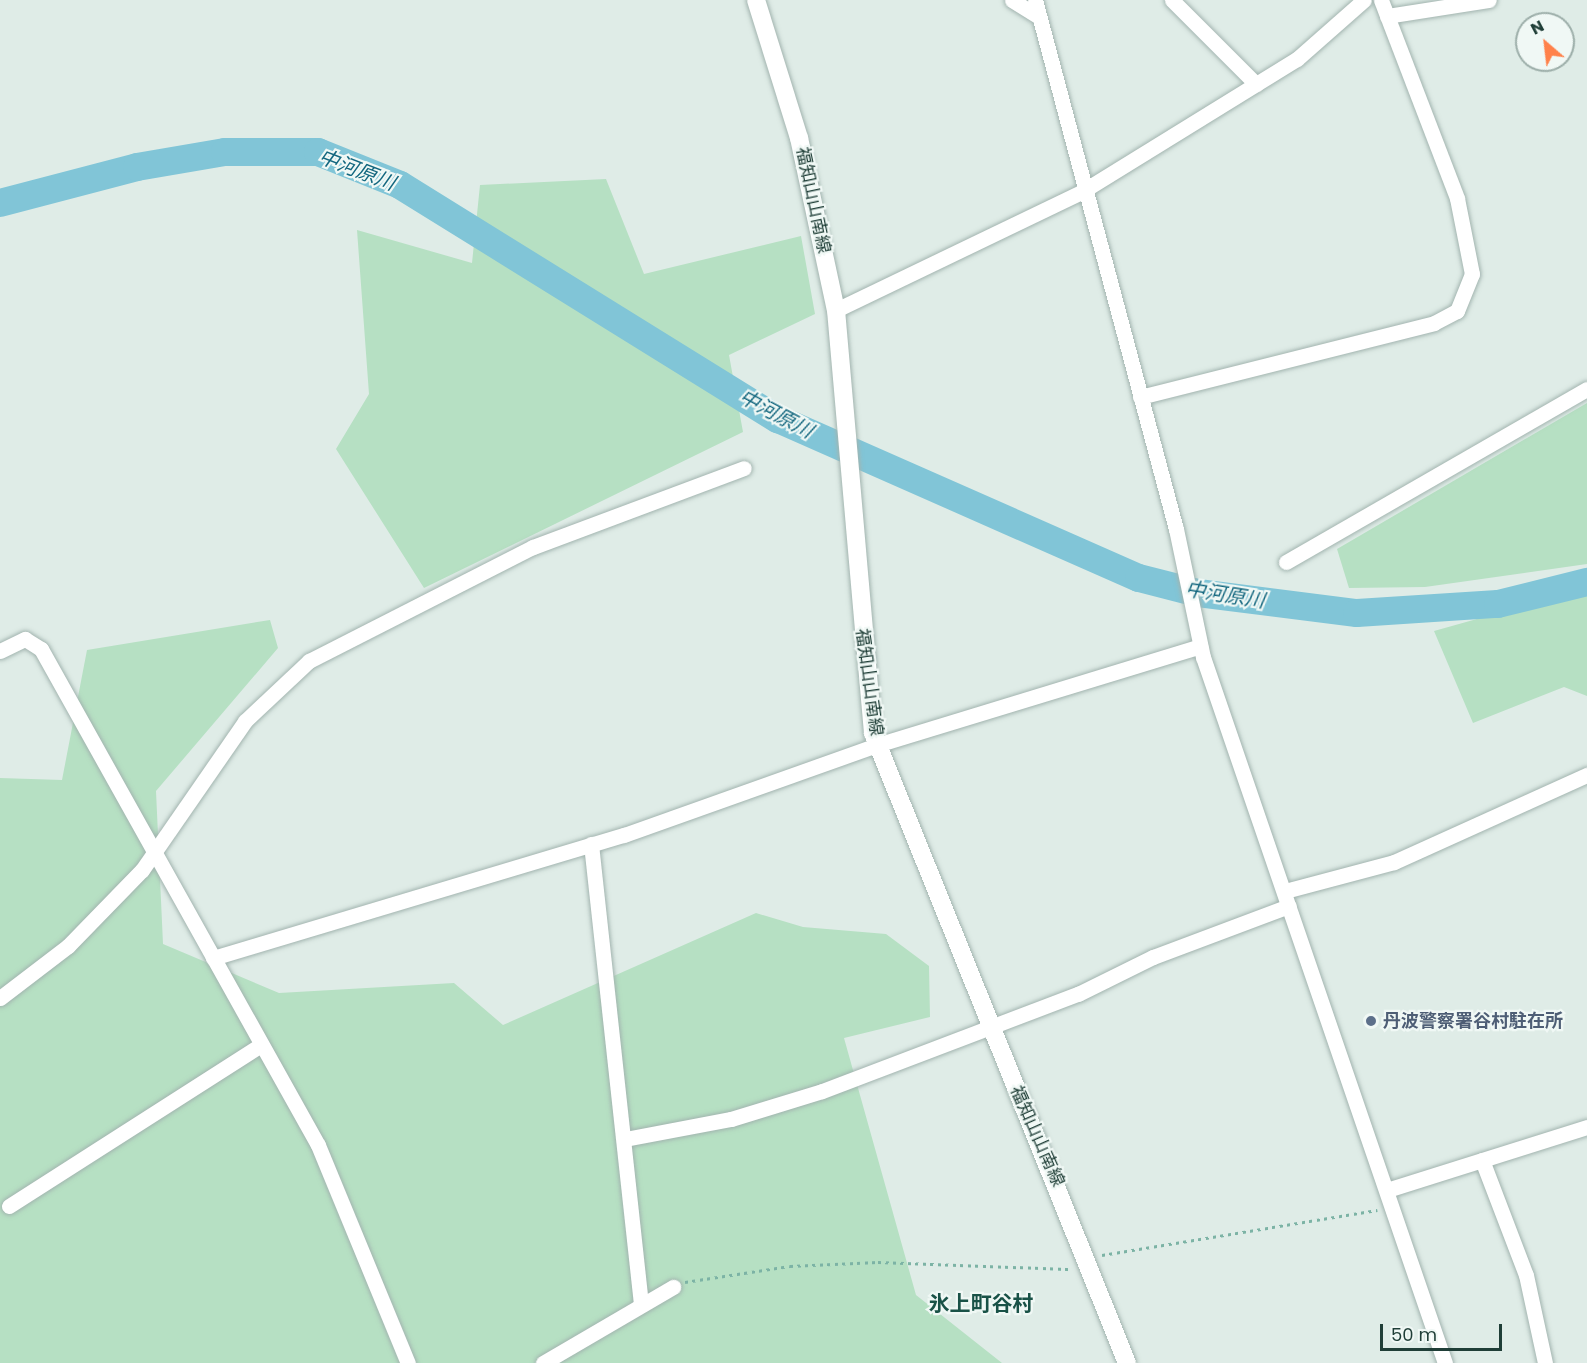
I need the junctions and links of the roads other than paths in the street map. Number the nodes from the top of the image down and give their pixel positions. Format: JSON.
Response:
{"nodes":[{"id":1,"x":756,"y":0,"type":"edge"},
{"id":2,"x":1012,"y":0,"type":"edge"},
{"id":3,"x":1035,"y":0,"type":"edge"},
{"id":4,"x":1172,"y":0,"type":"edge"},
{"id":5,"x":1364,"y":0,"type":"edge"},
{"id":6,"x":1381,"y":0,"type":"edge"},
{"id":7,"x":1490,"y":0,"type":"edge"},
{"id":8,"x":1038,"y":16,"type":"junction"},
{"id":9,"x":1387,"y":16,"type":"junction"},
{"id":10,"x":1256,"y":84,"type":"junction"},
{"id":11,"x":1083,"y":191,"type":"junction"},
{"id":12,"x":836,"y":310,"type":"junction"},
{"id":13,"x":1587,"y":389,"type":"edge"},
{"id":14,"x":1140,"y":397,"type":"junction"},
{"id":15,"x":744,"y":468,"type":"dead end"},
{"id":16,"x":1286,"y":562,"type":"dead end"},
{"id":17,"x":1200,"y":646,"type":"junction"},
{"id":18,"x":0,"y":651,"type":"edge"},
{"id":19,"x":877,"y":745,"type":"junction"},
{"id":20,"x":1587,"y":775,"type":"edge"},
{"id":21,"x":591,"y":843,"type":"junction"},
{"id":22,"x":155,"y":850,"type":"junction"},
{"id":23,"x":1287,"y":899,"type":"junction"},
{"id":24,"x":213,"y":958,"type":"junction"},
{"id":25,"x":0,"y":998,"type":"edge"},
{"id":26,"x":989,"y":1024,"type":"junction"},
{"id":27,"x":261,"y":1045,"type":"junction"},
{"id":28,"x":1587,"y":1127,"type":"edge"},
{"id":29,"x":625,"y":1139,"type":"junction"},
{"id":30,"x":1482,"y":1160,"type":"junction"},
{"id":31,"x":1387,"y":1190,"type":"junction"},
{"id":32,"x":9,"y":1206,"type":"dead end"},
{"id":33,"x":673,"y":1287,"type":"road end"},
{"id":34,"x":641,"y":1304,"type":"junction"},
{"id":35,"x":408,"y":1363,"type":"edge"},
{"id":36,"x":543,"y":1363,"type":"edge"},
{"id":37,"x":1127,"y":1363,"type":"edge"},
{"id":38,"x":1444,"y":1363,"type":"edge"},
{"id":39,"x":1545,"y":1363,"type":"edge"}],
"edges":[{"from":1,"to":12,"type":"main road","name":"福知山山南線"},
{"from":2,"to":8,"type":"street"},
{"from":3,"to":8,"type":"street"},
{"from":4,"to":10,"type":"street"},
{"from":5,"to":10,"type":"street"},
{"from":6,"to":9,"type":"street"},
{"from":7,"to":9,"type":"street"},
{"from":8,"to":11,"type":"street"},
{"from":9,"to":14,"type":"street"},
{"from":10,"to":11,"type":"street"},
{"from":11,"to":12,"type":"street"},
{"from":11,"to":14,"type":"street"},
{"from":12,"to":19,"type":"main road","name":"福知山山南線"},
{"from":13,"to":16,"type":"street"},
{"from":14,"to":17,"type":"street"},
{"from":15,"to":22,"type":"street"},
{"from":17,"to":19,"type":"street"},
{"from":17,"to":23,"type":"street"},
{"from":18,"to":22,"type":"street"},
{"from":19,"to":21,"type":"street"},
{"from":19,"to":26,"type":"main road","name":"福知山山南線"},
{"from":20,"to":23,"type":"street"},
{"from":21,"to":24,"type":"street"},
{"from":21,"to":29,"type":"street"},
{"from":22,"to":24,"type":"street"},
{"from":22,"to":25,"type":"street"},
{"from":23,"to":26,"type":"street"},
{"from":23,"to":31,"type":"street"},
{"from":24,"to":27,"type":"street"},
{"from":26,"to":29,"type":"street"},
{"from":26,"to":37,"type":"main road","name":"福知山山南線"},
{"from":27,"to":32,"type":"street"},
{"from":27,"to":35,"type":"street"},
{"from":28,"to":30,"type":"street"},
{"from":29,"to":34,"type":"street"},
{"from":30,"to":31,"type":"street"},
{"from":30,"to":39,"type":"street"},
{"from":31,"to":38,"type":"street"},
{"from":33,"to":34,"type":"street"},
{"from":34,"to":36,"type":"street"}]}
